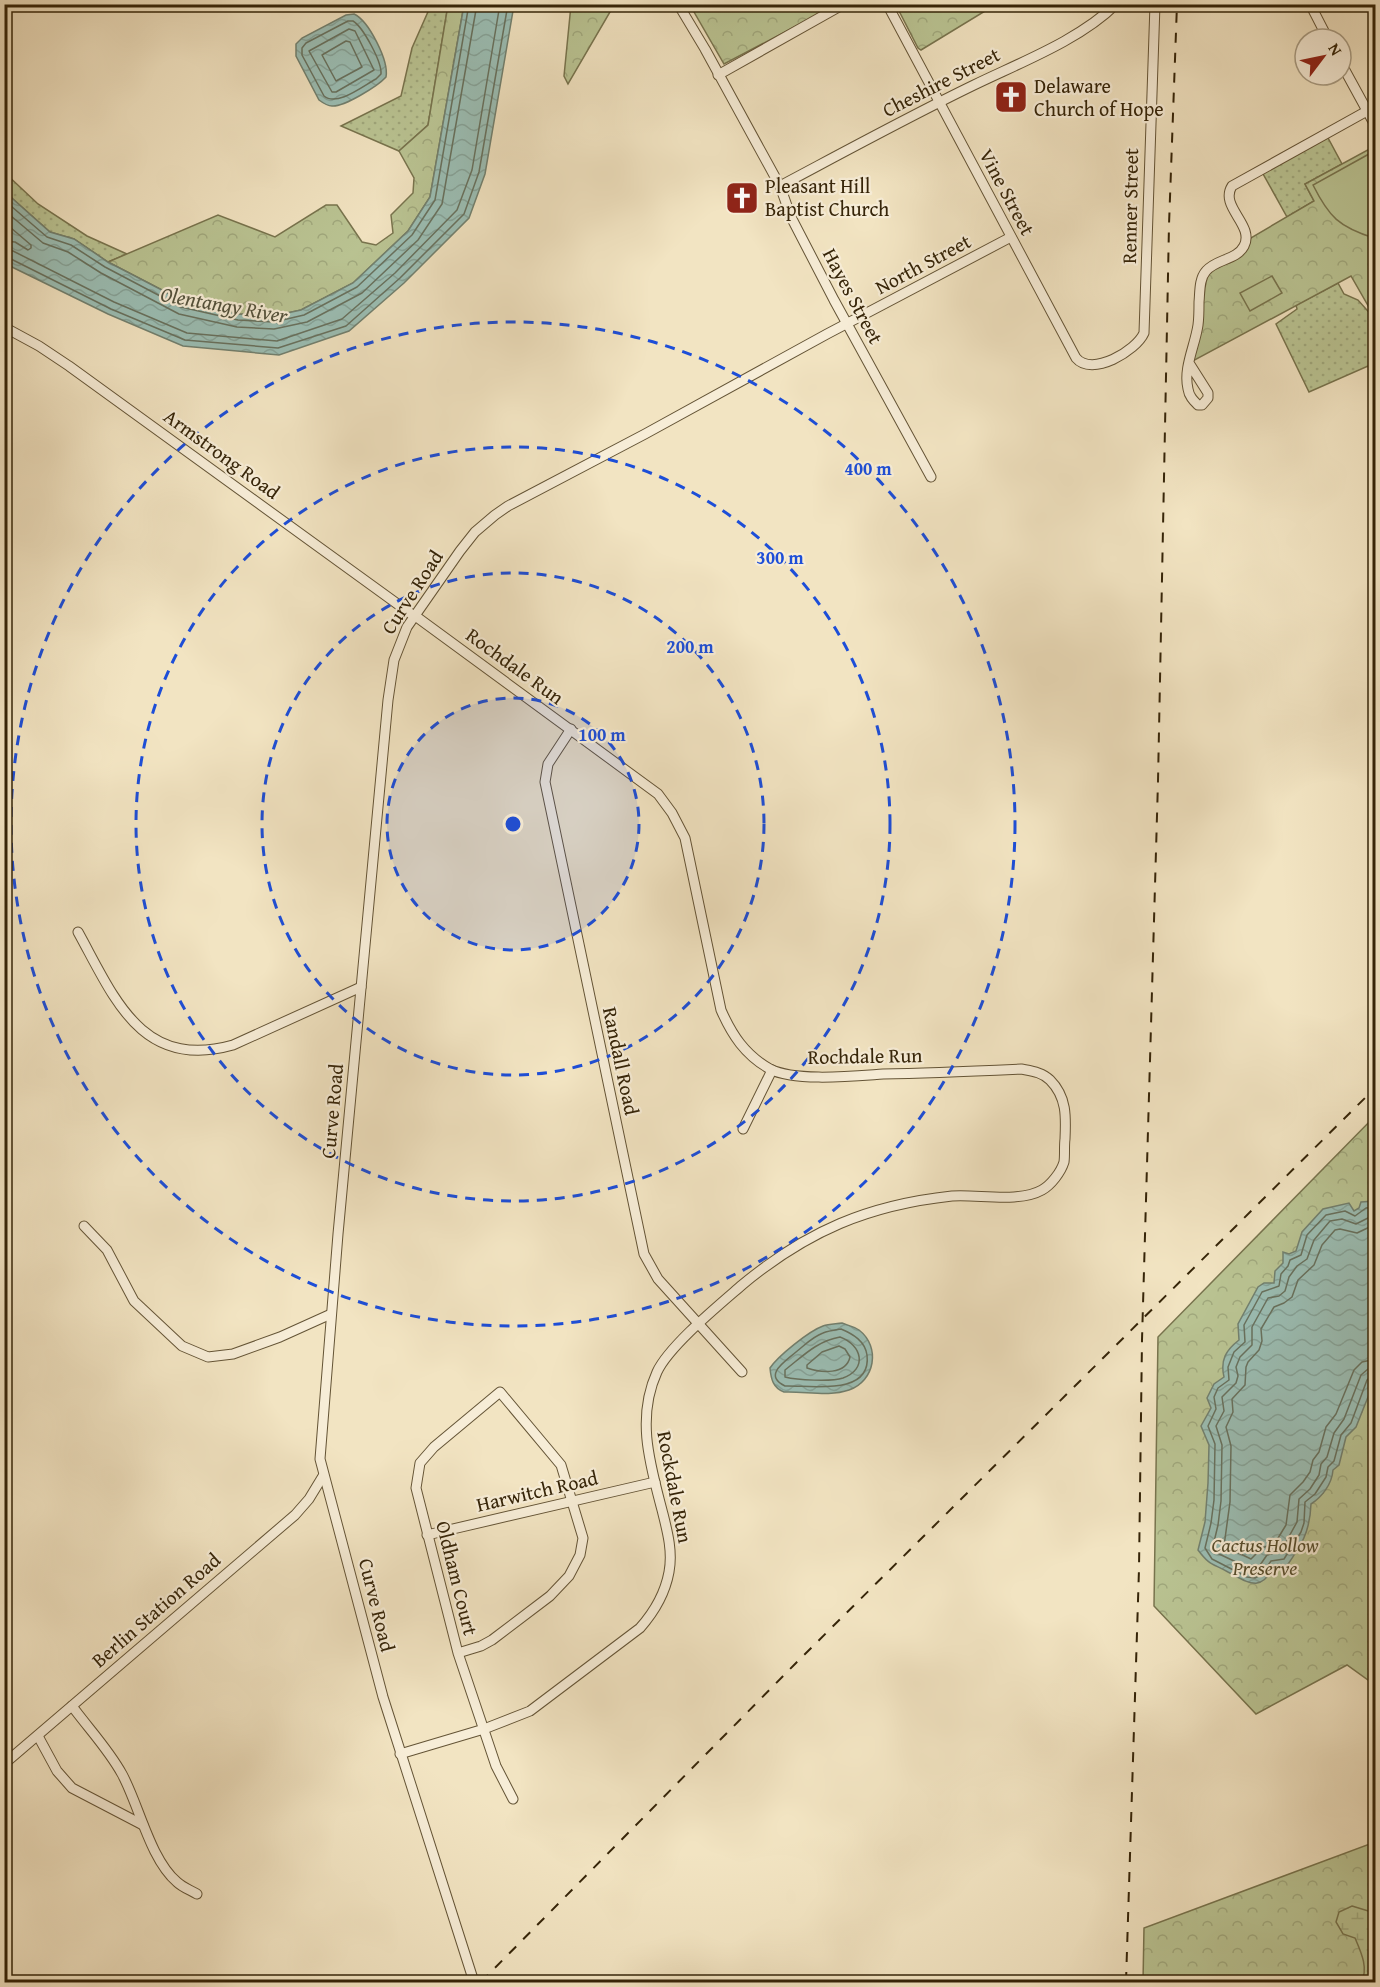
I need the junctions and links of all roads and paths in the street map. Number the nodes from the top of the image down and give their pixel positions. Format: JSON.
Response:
{"nodes":[{"id":1,"x":678,"y":4,"type":"edge"},
{"id":2,"x":844,"y":4,"type":"edge"},
{"id":3,"x":887,"y":4,"type":"edge"},
{"id":4,"x":1116,"y":4,"type":"edge"},
{"id":5,"x":1155,"y":4,"type":"edge"},
{"id":6,"x":1310,"y":4,"type":"edge"},
{"id":7,"x":1322,"y":27,"type":"edge"},
{"id":8,"x":718,"y":75,"type":"junction"},
{"id":9,"x":1353,"y":81,"type":"edge"},
{"id":10,"x":939,"y":102,"type":"junction"},
{"id":11,"x":1371,"y":109,"type":"edge"},
{"id":12,"x":1376,"y":126,"type":"edge"},
{"id":13,"x":780,"y":186,"type":"junction"},
{"id":14,"x":1011,"y":237,"type":"junction"},
{"id":15,"x":846,"y":324,"type":"junction"},
{"id":16,"x":4,"y":327,"type":"edge"},
{"id":17,"x":1115,"y":357,"type":"joint"},
{"id":18,"x":1189,"y":363,"type":"dead end"},
{"id":19,"x":724,"y":390,"type":"joint"},
{"id":20,"x":931,"y":477,"type":"dead end"},
{"id":21,"x":414,"y":615,"type":"junction"},
{"id":22,"x":571,"y":729,"type":"junction"},
{"id":23,"x":78,"y":932,"type":"dead end"},
{"id":24,"x":362,"y":987,"type":"junction"},
{"id":25,"x":772,"y":1070,"type":"junction"},
{"id":26,"x":743,"y":1129,"type":"dead end"},
{"id":27,"x":84,"y":1226,"type":"dead end"},
{"id":28,"x":741,"y":1286,"type":"joint"},
{"id":29,"x":332,"y":1314,"type":"junction"},
{"id":30,"x":699,"y":1325,"type":"junction"},
{"id":31,"x":742,"y":1372,"type":"dead end"},
{"id":32,"x":323,"y":1476,"type":"junction"},
{"id":33,"x":655,"y":1482,"type":"junction"},
{"id":34,"x":573,"y":1502,"type":"junction"},
{"id":35,"x":428,"y":1535,"type":"junction"},
{"id":36,"x":458,"y":1653,"type":"junction"},
{"id":37,"x":72,"y":1706,"type":"junction"},
{"id":38,"x":484,"y":1729,"type":"junction"},
{"id":39,"x":38,"y":1736,"type":"junction"},
{"id":40,"x":400,"y":1754,"type":"junction"},
{"id":41,"x":4,"y":1764,"type":"edge"},
{"id":42,"x":513,"y":1799,"type":"dead end"},
{"id":43,"x":142,"y":1825,"type":"junction"},
{"id":44,"x":197,"y":1894,"type":"dead end"},
{"id":45,"x":474,"y":1983,"type":"edge"}],
"edges":[{"from":1,"to":8,"type":"street","name":"Hayes Street"},
{"from":2,"to":8,"type":"street"},
{"from":3,"to":10,"type":"street","name":"Vine Street"},
{"from":4,"to":10,"type":"street","name":"Cheshire Street"},
{"from":5,"to":17,"type":"street","name":"Renner Street"},
{"from":6,"to":7,"type":"street"},
{"from":8,"to":13,"type":"street","name":"Hayes Street"},
{"from":9,"to":11,"type":"street"},
{"from":10,"to":13,"type":"street","name":"Cheshire Street"},
{"from":10,"to":14,"type":"street","name":"Vine Street"},
{"from":11,"to":12,"type":"street"},
{"from":11,"to":18,"type":"street"},
{"from":13,"to":15,"type":"street","name":"Hayes Street"},
{"from":14,"to":15,"type":"street","name":"North Street"},
{"from":14,"to":17,"type":"street","name":"Vine Street"},
{"from":15,"to":19,"type":"street","name":"North Street"},
{"from":15,"to":20,"type":"street","name":"Hayes Street"},
{"from":16,"to":21,"type":"street","name":"Armstrong Road"},
{"from":19,"to":21,"type":"street","name":"Curve Road"},
{"from":21,"to":22,"type":"street","name":"Rochdale Run"},
{"from":21,"to":24,"type":"street","name":"Curve Road"},
{"from":22,"to":25,"type":"street","name":"Rochdale Run"},
{"from":22,"to":30,"type":"street","name":"Randall Road"},
{"from":23,"to":24,"type":"street"},
{"from":24,"to":29,"type":"street","name":"Curve Road"},
{"from":25,"to":26,"type":"street"},
{"from":25,"to":28,"type":"street","name":"Rochdale Run"},
{"from":27,"to":29,"type":"street"},
{"from":28,"to":30,"type":"street","name":"Rockdale Run"},
{"from":29,"to":32,"type":"street","name":"Curve Road"},
{"from":30,"to":31,"type":"street","name":"Randall Road"},
{"from":30,"to":33,"type":"street","name":"Rockdale Run"},
{"from":32,"to":37,"type":"street","name":"Berlin Station Road"},
{"from":32,"to":40,"type":"street","name":"Curve Road"},
{"from":33,"to":34,"type":"street","name":"Harwitch Road"},
{"from":33,"to":38,"type":"street","name":"Rockdale Run"},
{"from":34,"to":35,"type":"street","name":"Harwitch Road"},
{"from":34,"to":35,"type":"street","name":"Oldham Court"},
{"from":34,"to":36,"type":"street"},
{"from":35,"to":36,"type":"street","name":"Oldham Court"},
{"from":36,"to":38,"type":"street","name":"Oldham Court"},
{"from":37,"to":39,"type":"street","name":"Berlin Station Road"},
{"from":37,"to":43,"type":"street"},
{"from":38,"to":40,"type":"street","name":"Rockdale Run"},
{"from":38,"to":42,"type":"street","name":"Oldham Court"},
{"from":39,"to":41,"type":"street","name":"Berlin Station Road"},
{"from":39,"to":43,"type":"street"},
{"from":40,"to":45,"type":"street","name":"Curve Road"},
{"from":43,"to":44,"type":"street"}]}
